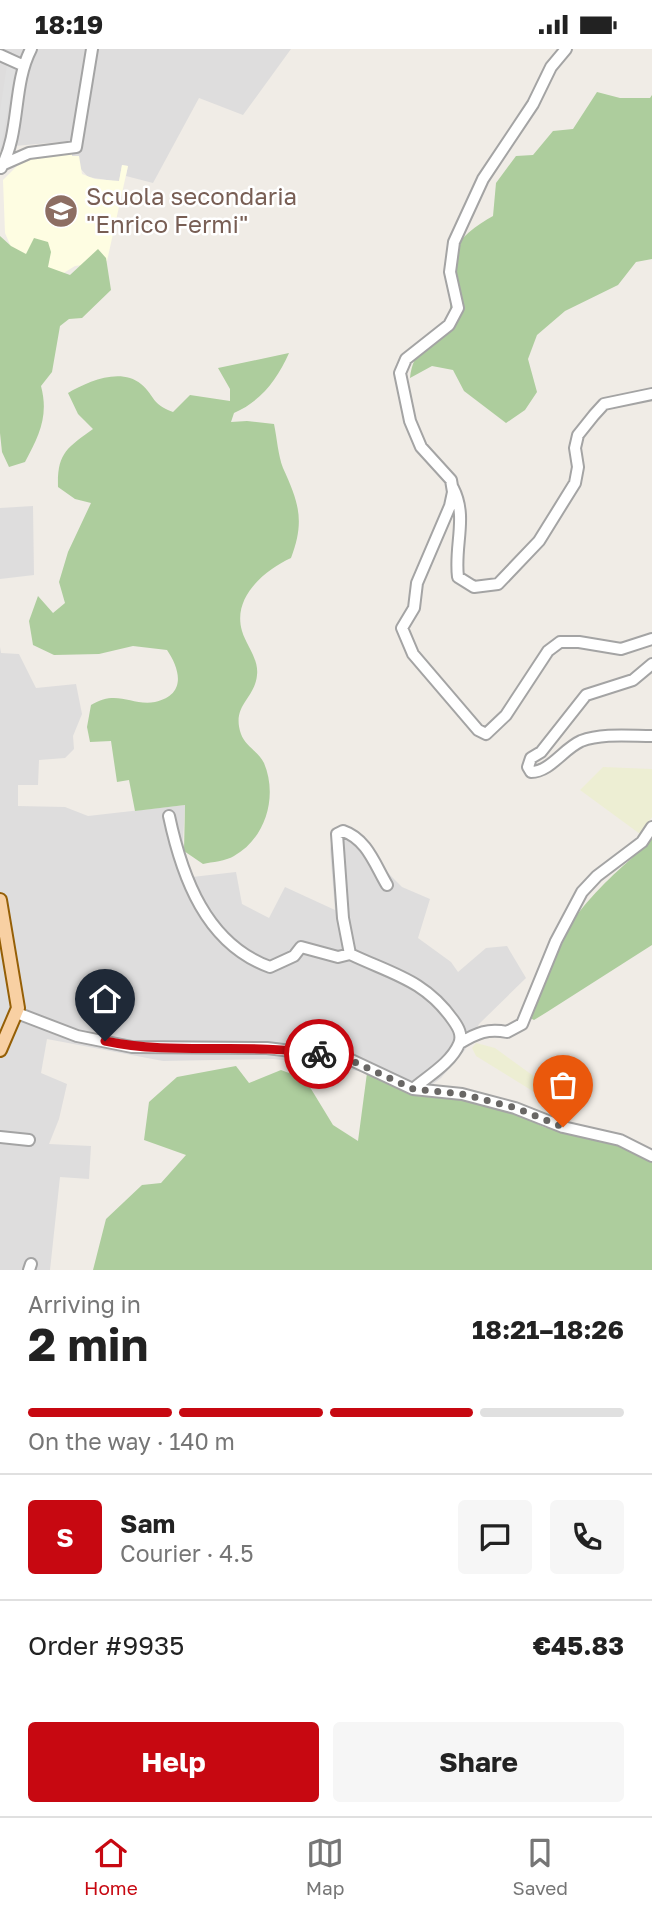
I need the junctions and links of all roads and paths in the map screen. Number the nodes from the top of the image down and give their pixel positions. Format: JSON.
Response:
{"nodes":[{"id":1,"x":31,"y":49,"type":"edge"},
{"id":2,"x":92,"y":49,"type":"edge"},
{"id":3,"x":566,"y":49,"type":"edge"},
{"id":4,"x":0,"y":55,"type":"edge"},
{"id":5,"x":22,"y":65,"type":"junction"},
{"id":6,"x":2,"y":167,"type":"edge"},
{"id":7,"x":652,"y":394,"type":"edge"},
{"id":8,"x":452,"y":485,"type":"junction"},
{"id":9,"x":652,"y":639,"type":"edge"},
{"id":10,"x":652,"y":664,"type":"edge"},
{"id":11,"x":652,"y":736,"type":"edge"},
{"id":12,"x":169,"y":816,"type":"dead end"},
{"id":13,"x":652,"y":827,"type":"edge"},
{"id":14,"x":387,"y":885,"type":"dead end"},
{"id":15,"x":0,"y":900,"type":"edge"},
{"id":16,"x":350,"y":954,"type":"junction"},
{"id":17,"x":18,"y":1013,"type":"junction"},
{"id":18,"x":460,"y":1043,"type":"junction"},
{"id":19,"x":0,"y":1050,"type":"edge"},
{"id":20,"x":413,"y":1089,"type":"junction"},
{"id":21,"x":0,"y":1137,"type":"edge"},
{"id":22,"x":29,"y":1140,"type":"dead end"},
{"id":23,"x":652,"y":1156,"type":"edge"}],
"edges":[{"from":1,"to":5,"type":"street"},
{"from":2,"to":6,"type":"street"},
{"from":3,"to":8,"type":"street"},
{"from":4,"to":5,"type":"street"},
{"from":5,"to":6,"type":"street"},
{"from":7,"to":8,"type":"street"},
{"from":8,"to":9,"type":"street"},
{"from":10,"to":11,"type":"street"},
{"from":12,"to":16,"type":"street"},
{"from":13,"to":18,"type":"street"},
{"from":14,"to":16,"type":"street"},
{"from":15,"to":17,"type":"main road"},
{"from":16,"to":18,"type":"street"},
{"from":17,"to":19,"type":"main road"},
{"from":17,"to":20,"type":"street"},
{"from":18,"to":20,"type":"street"},
{"from":20,"to":23,"type":"street"},
{"from":21,"to":22,"type":"street"}]}
